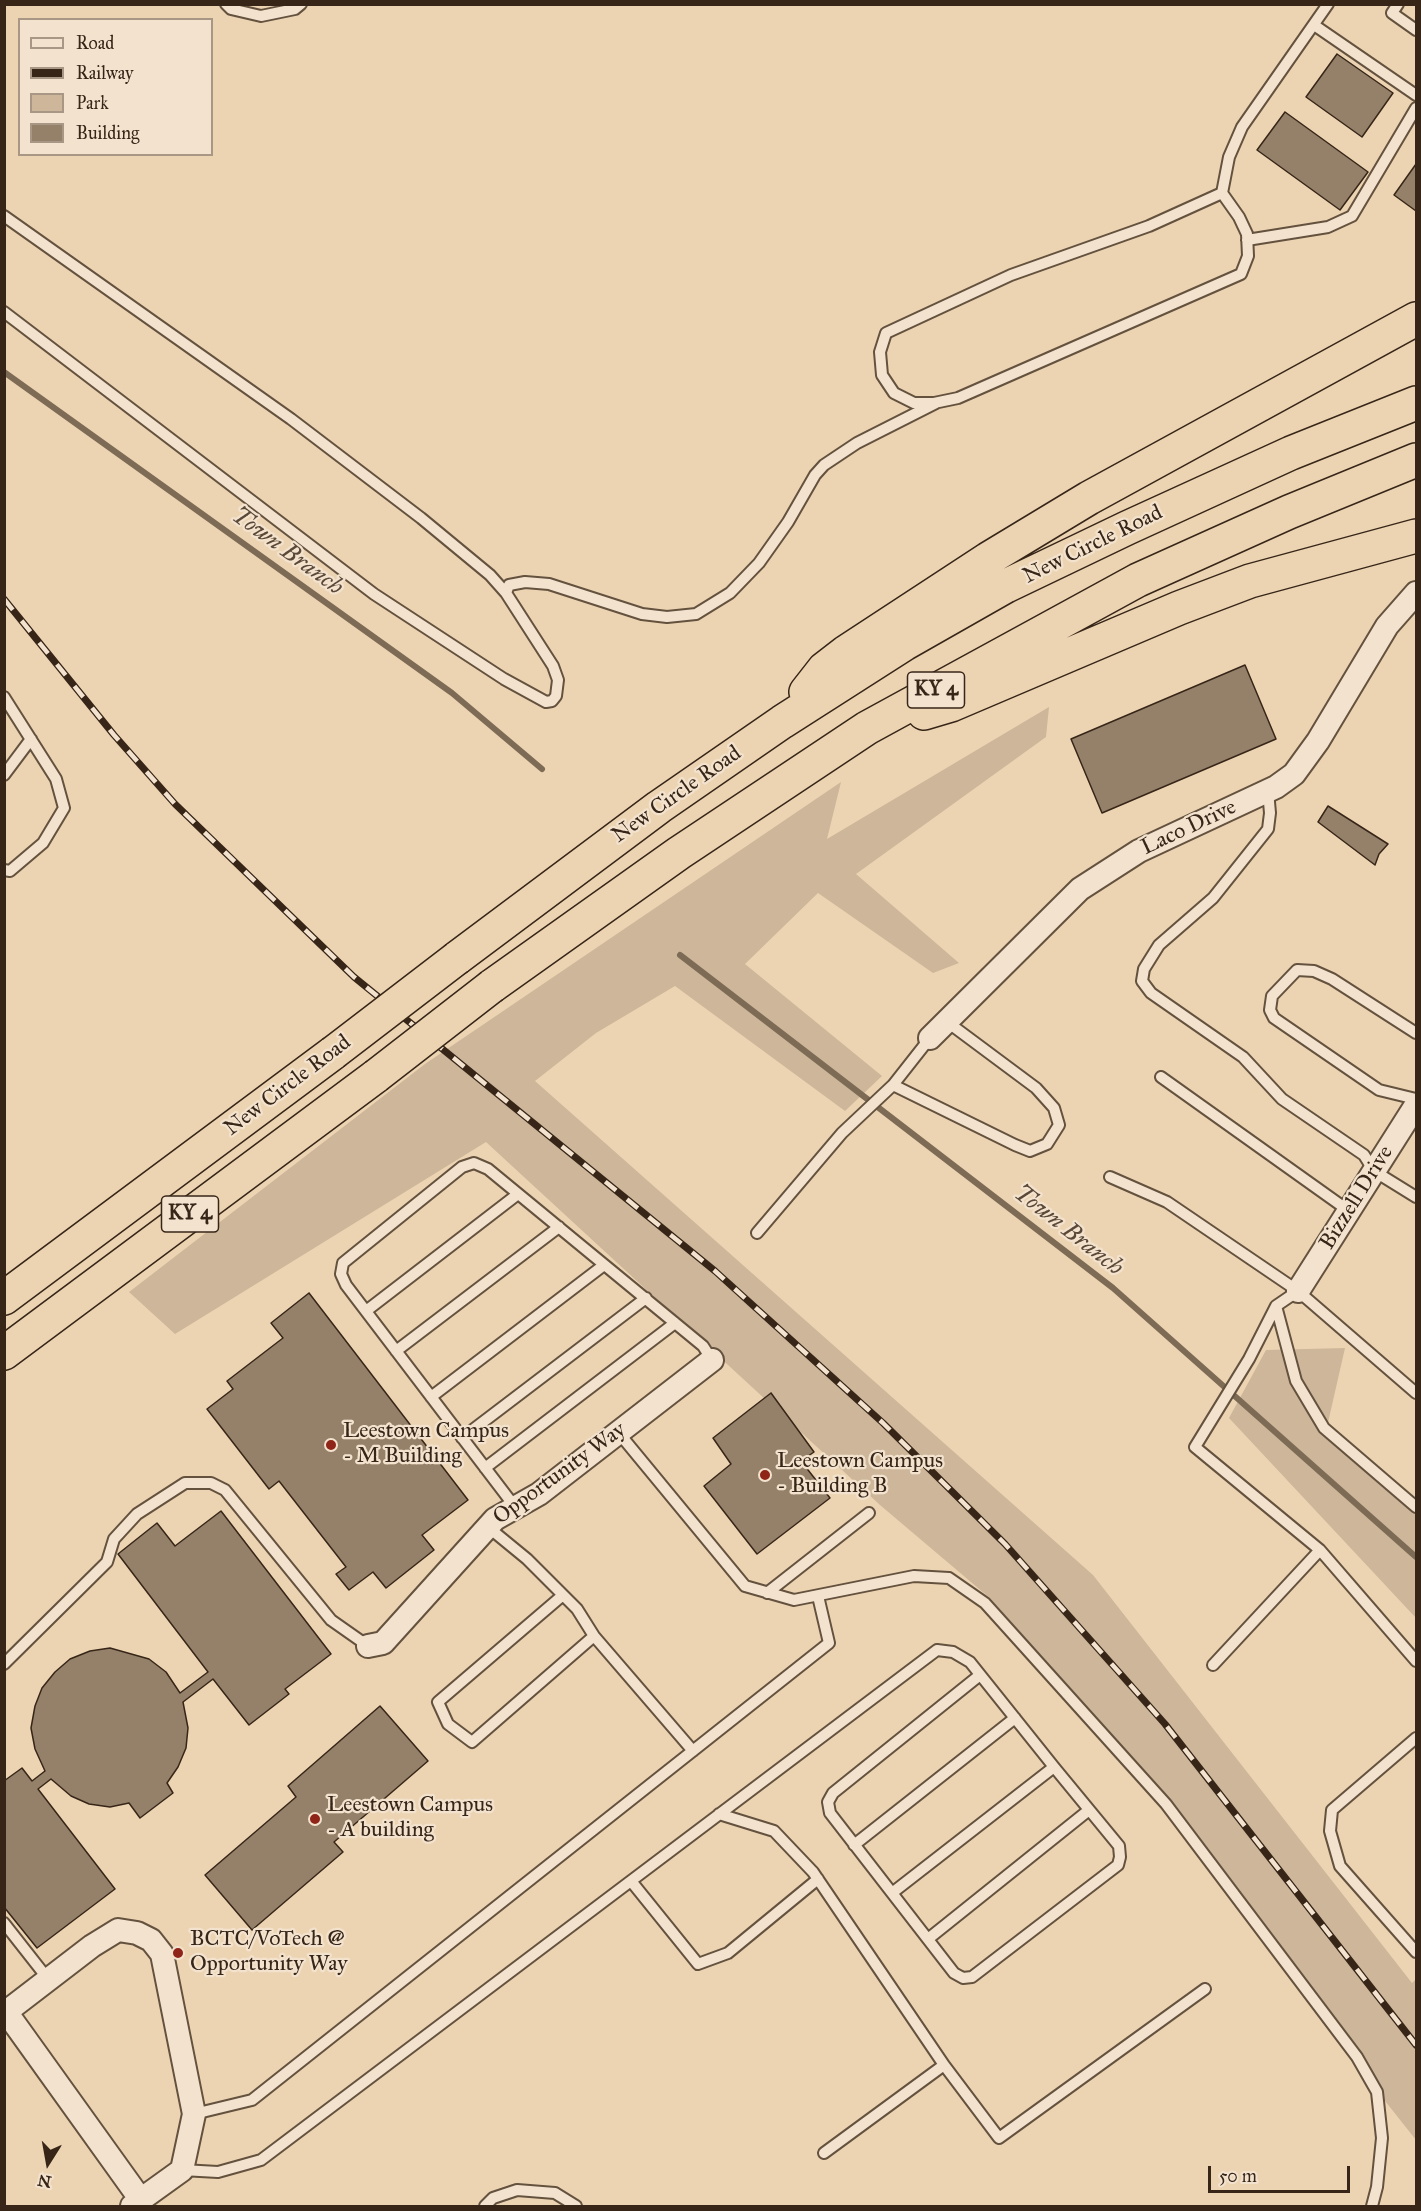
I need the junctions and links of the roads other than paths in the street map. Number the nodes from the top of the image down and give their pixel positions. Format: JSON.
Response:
{"nodes":[{"id":1,"x":226,"y":4,"type":"edge"},
{"id":2,"x":301,"y":4,"type":"edge"},
{"id":3,"x":1328,"y":4,"type":"edge"},
{"id":4,"x":1398,"y":4,"type":"edge"},
{"id":5,"x":1314,"y":25,"type":"junction"},
{"id":6,"x":1416,"y":30,"type":"edge"},
{"id":7,"x":1416,"y":95,"type":"edge"},
{"id":8,"x":1416,"y":108,"type":"edge"},
{"id":9,"x":1222,"y":193,"type":"junction"},
{"id":10,"x":4,"y":216,"type":"edge"},
{"id":11,"x":1247,"y":240,"type":"junction"},
{"id":12,"x":4,"y":312,"type":"edge"},
{"id":13,"x":1416,"y":319,"type":"edge"},
{"id":14,"x":936,"y":403,"type":"junction"},
{"id":15,"x":1416,"y":403,"type":"edge"},
{"id":16,"x":1416,"y":460,"type":"edge"},
{"id":17,"x":1416,"y":536,"type":"edge"},
{"id":18,"x":506,"y":593,"type":"junction"},
{"id":19,"x":1416,"y":593,"type":"edge"},
{"id":20,"x":4,"y":697,"type":"edge"},
{"id":21,"x":782,"y":722,"type":"junction"},
{"id":22,"x":867,"y":728,"type":"junction"},
{"id":23,"x":31,"y":739,"type":"junction"},
{"id":24,"x":4,"y":774,"type":"edge"},
{"id":25,"x":1268,"y":791,"type":"junction"},
{"id":26,"x":4,"y":870,"type":"edge"},
{"id":27,"x":946,"y":1021,"type":"junction"},
{"id":28,"x":1416,"y":1033,"type":"edge"},
{"id":29,"x":930,"y":1038,"type":"joint"},
{"id":30,"x":1161,"y":1077,"type":"dead end"},
{"id":31,"x":893,"y":1085,"type":"junction"},
{"id":32,"x":1416,"y":1099,"type":"edge"},
{"id":33,"x":1416,"y":1105,"type":"edge"},
{"id":34,"x":1374,"y":1171,"type":"junction"},
{"id":35,"x":1110,"y":1177,"type":"dead end"},
{"id":36,"x":518,"y":1194,"type":"junction"},
{"id":37,"x":1416,"y":1197,"type":"edge"},
{"id":38,"x":1349,"y":1211,"type":"junction"},
{"id":39,"x":559,"y":1227,"type":"junction"},
{"id":40,"x":757,"y":1233,"type":"dead end"},
{"id":41,"x":604,"y":1265,"type":"junction"},
{"id":42,"x":1298,"y":1291,"type":"junction"},
{"id":43,"x":4,"y":1298,"type":"edge"},
{"id":44,"x":646,"y":1298,"type":"junction"},
{"id":45,"x":1276,"y":1306,"type":"junction"},
{"id":46,"x":366,"y":1311,"type":"junction"},
{"id":47,"x":675,"y":1323,"type":"junction"},
{"id":48,"x":396,"y":1351,"type":"junction"},
{"id":49,"x":4,"y":1353,"type":"edge"},
{"id":50,"x":712,"y":1360,"type":"joint"},
{"id":51,"x":1416,"y":1394,"type":"edge"},
{"id":52,"x":431,"y":1397,"type":"junction"},
{"id":53,"x":618,"y":1432,"type":"junction"},
{"id":54,"x":462,"y":1438,"type":"junction"},
{"id":55,"x":485,"y":1468,"type":"junction"},
{"id":56,"x":515,"y":1507,"type":"junction"},
{"id":57,"x":1416,"y":1507,"type":"edge"},
{"id":58,"x":869,"y":1513,"type":"dead end"},
{"id":59,"x":488,"y":1527,"type":"junction"},
{"id":60,"x":1320,"y":1550,"type":"junction"},
{"id":61,"x":767,"y":1593,"type":"junction"},
{"id":62,"x":563,"y":1595,"type":"junction"},
{"id":63,"x":818,"y":1596,"type":"junction"},
{"id":64,"x":594,"y":1636,"type":"junction"},
{"id":65,"x":368,"y":1646,"type":"joint"},
{"id":66,"x":1416,"y":1661,"type":"edge"},
{"id":67,"x":4,"y":1664,"type":"edge"},
{"id":68,"x":1212,"y":1665,"type":"dead end"},
{"id":69,"x":980,"y":1675,"type":"junction"},
{"id":70,"x":1015,"y":1718,"type":"junction"},
{"id":71,"x":1416,"y":1738,"type":"edge"},
{"id":72,"x":693,"y":1751,"type":"junction"},
{"id":73,"x":1054,"y":1767,"type":"junction"},
{"id":74,"x":1089,"y":1810,"type":"junction"},
{"id":75,"x":719,"y":1814,"type":"junction"},
{"id":76,"x":854,"y":1845,"type":"junction"},
{"id":77,"x":818,"y":1879,"type":"junction"},
{"id":78,"x":630,"y":1881,"type":"junction"},
{"id":79,"x":892,"y":1893,"type":"junction"},
{"id":80,"x":4,"y":1923,"type":"edge"},
{"id":81,"x":928,"y":1940,"type":"junction"},
{"id":82,"x":1416,"y":1952,"type":"edge"},
{"id":83,"x":48,"y":1979,"type":"junction"},
{"id":84,"x":1204,"y":1989,"type":"dead end"},
{"id":85,"x":5,"y":2010,"type":"edge"},
{"id":86,"x":944,"y":2065,"type":"junction"},
{"id":87,"x":194,"y":2114,"type":"junction"},
{"id":88,"x":824,"y":2153,"type":"dead end"},
{"id":89,"x":182,"y":2170,"type":"junction"},
{"id":90,"x":136,"y":2203,"type":"edge"},
{"id":91,"x":485,"y":2206,"type":"edge"},
{"id":92,"x":576,"y":2206,"type":"edge"},
{"id":93,"x":1372,"y":2206,"type":"edge"}],
"edges":[{"from":1,"to":2,"type":"lane"},
{"from":3,"to":5,"type":"lane"},
{"from":4,"to":6,"type":"lane"},
{"from":5,"to":7,"type":"lane"},
{"from":5,"to":9,"type":"lane"},
{"from":8,"to":11,"type":"lane"},
{"from":9,"to":11,"type":"lane"},
{"from":9,"to":14,"type":"lane"},
{"from":10,"to":18,"type":"lane"},
{"from":11,"to":14,"type":"lane"},
{"from":12,"to":18,"type":"lane"},
{"from":13,"to":21,"type":"highway"},
{"from":14,"to":18,"type":"lane"},
{"from":15,"to":21,"type":"highway","name":"New Circle Road","number":"KY 4"},
{"from":16,"to":22,"type":"highway","name":"New Circle Road","number":"KY 4"},
{"from":17,"to":22,"type":"highway"},
{"from":19,"to":25,"type":"street","name":"Laco Drive"},
{"from":20,"to":23,"type":"lane"},
{"from":21,"to":43,"type":"highway","name":"New Circle Road","number":"KY 4","bridge":true},
{"from":22,"to":49,"type":"highway","name":"New Circle Road","number":"KY 4","bridge":true},
{"from":23,"to":24,"type":"lane"},
{"from":23,"to":26,"type":"lane"},
{"from":25,"to":27,"type":"street","name":"Laco Drive"},
{"from":25,"to":34,"type":"lane"},
{"from":27,"to":29,"type":"street","name":"Laco Drive"},
{"from":27,"to":31,"type":"lane"},
{"from":28,"to":32,"type":"lane"},
{"from":29,"to":31,"type":"lane"},
{"from":30,"to":38,"type":"lane"},
{"from":31,"to":40,"type":"lane"},
{"from":33,"to":34,"type":"street","name":"Bizzell Drive"},
{"from":34,"to":37,"type":"lane"},
{"from":34,"to":38,"type":"street","name":"Bizzell Drive"},
{"from":35,"to":42,"type":"lane"},
{"from":36,"to":39,"type":"lane"},
{"from":36,"to":46,"type":"lane"},
{"from":36,"to":46,"type":"lane"},
{"from":38,"to":42,"type":"street","name":"Bizzell Drive"},
{"from":39,"to":41,"type":"lane"},
{"from":39,"to":48,"type":"lane"},
{"from":41,"to":44,"type":"lane"},
{"from":41,"to":52,"type":"lane"},
{"from":42,"to":45,"type":"lane"},
{"from":42,"to":51,"type":"lane"},
{"from":44,"to":47,"type":"lane"},
{"from":44,"to":54,"type":"lane"},
{"from":45,"to":57,"type":"lane"},
{"from":45,"to":60,"type":"lane"},
{"from":46,"to":48,"type":"lane"},
{"from":47,"to":50,"type":"lane"},
{"from":47,"to":55,"type":"lane"},
{"from":48,"to":52,"type":"lane"},
{"from":50,"to":53,"type":"street","name":"Opportunity Way"},
{"from":52,"to":54,"type":"lane"},
{"from":53,"to":56,"type":"street","name":"Opportunity Way"},
{"from":53,"to":61,"type":"lane"},
{"from":54,"to":55,"type":"lane"},
{"from":55,"to":56,"type":"lane"},
{"from":56,"to":59,"type":"street","name":"Opportunity Way"},
{"from":58,"to":61,"type":"lane"},
{"from":59,"to":62,"type":"lane"},
{"from":59,"to":65,"type":"street","name":"Opportunity Way"},
{"from":60,"to":66,"type":"lane"},
{"from":60,"to":68,"type":"lane"},
{"from":61,"to":63,"type":"lane"},
{"from":62,"to":64,"type":"lane"},
{"from":62,"to":64,"type":"lane"},
{"from":63,"to":72,"type":"lane"},
{"from":63,"to":93,"type":"lane"},
{"from":64,"to":72,"type":"lane"},
{"from":65,"to":67,"type":"lane"},
{"from":69,"to":70,"type":"lane"},
{"from":69,"to":75,"type":"lane"},
{"from":69,"to":76,"type":"lane"},
{"from":70,"to":73,"type":"lane"},
{"from":70,"to":76,"type":"lane"},
{"from":71,"to":82,"type":"lane"},
{"from":72,"to":87,"type":"lane"},
{"from":73,"to":74,"type":"lane"},
{"from":73,"to":79,"type":"lane"},
{"from":74,"to":81,"type":"lane"},
{"from":74,"to":81,"type":"lane"},
{"from":75,"to":77,"type":"lane"},
{"from":75,"to":78,"type":"lane"},
{"from":76,"to":79,"type":"lane"},
{"from":77,"to":78,"type":"lane"},
{"from":77,"to":86,"type":"lane"},
{"from":78,"to":89,"type":"lane"},
{"from":79,"to":81,"type":"lane"},
{"from":80,"to":83,"type":"lane"},
{"from":83,"to":85,"type":"street"},
{"from":83,"to":87,"type":"street"},
{"from":84,"to":86,"type":"lane"},
{"from":85,"to":90,"type":"street"},
{"from":86,"to":88,"type":"lane"},
{"from":87,"to":89,"type":"street"},
{"from":89,"to":90,"type":"street"},
{"from":91,"to":92,"type":"lane"}]}
